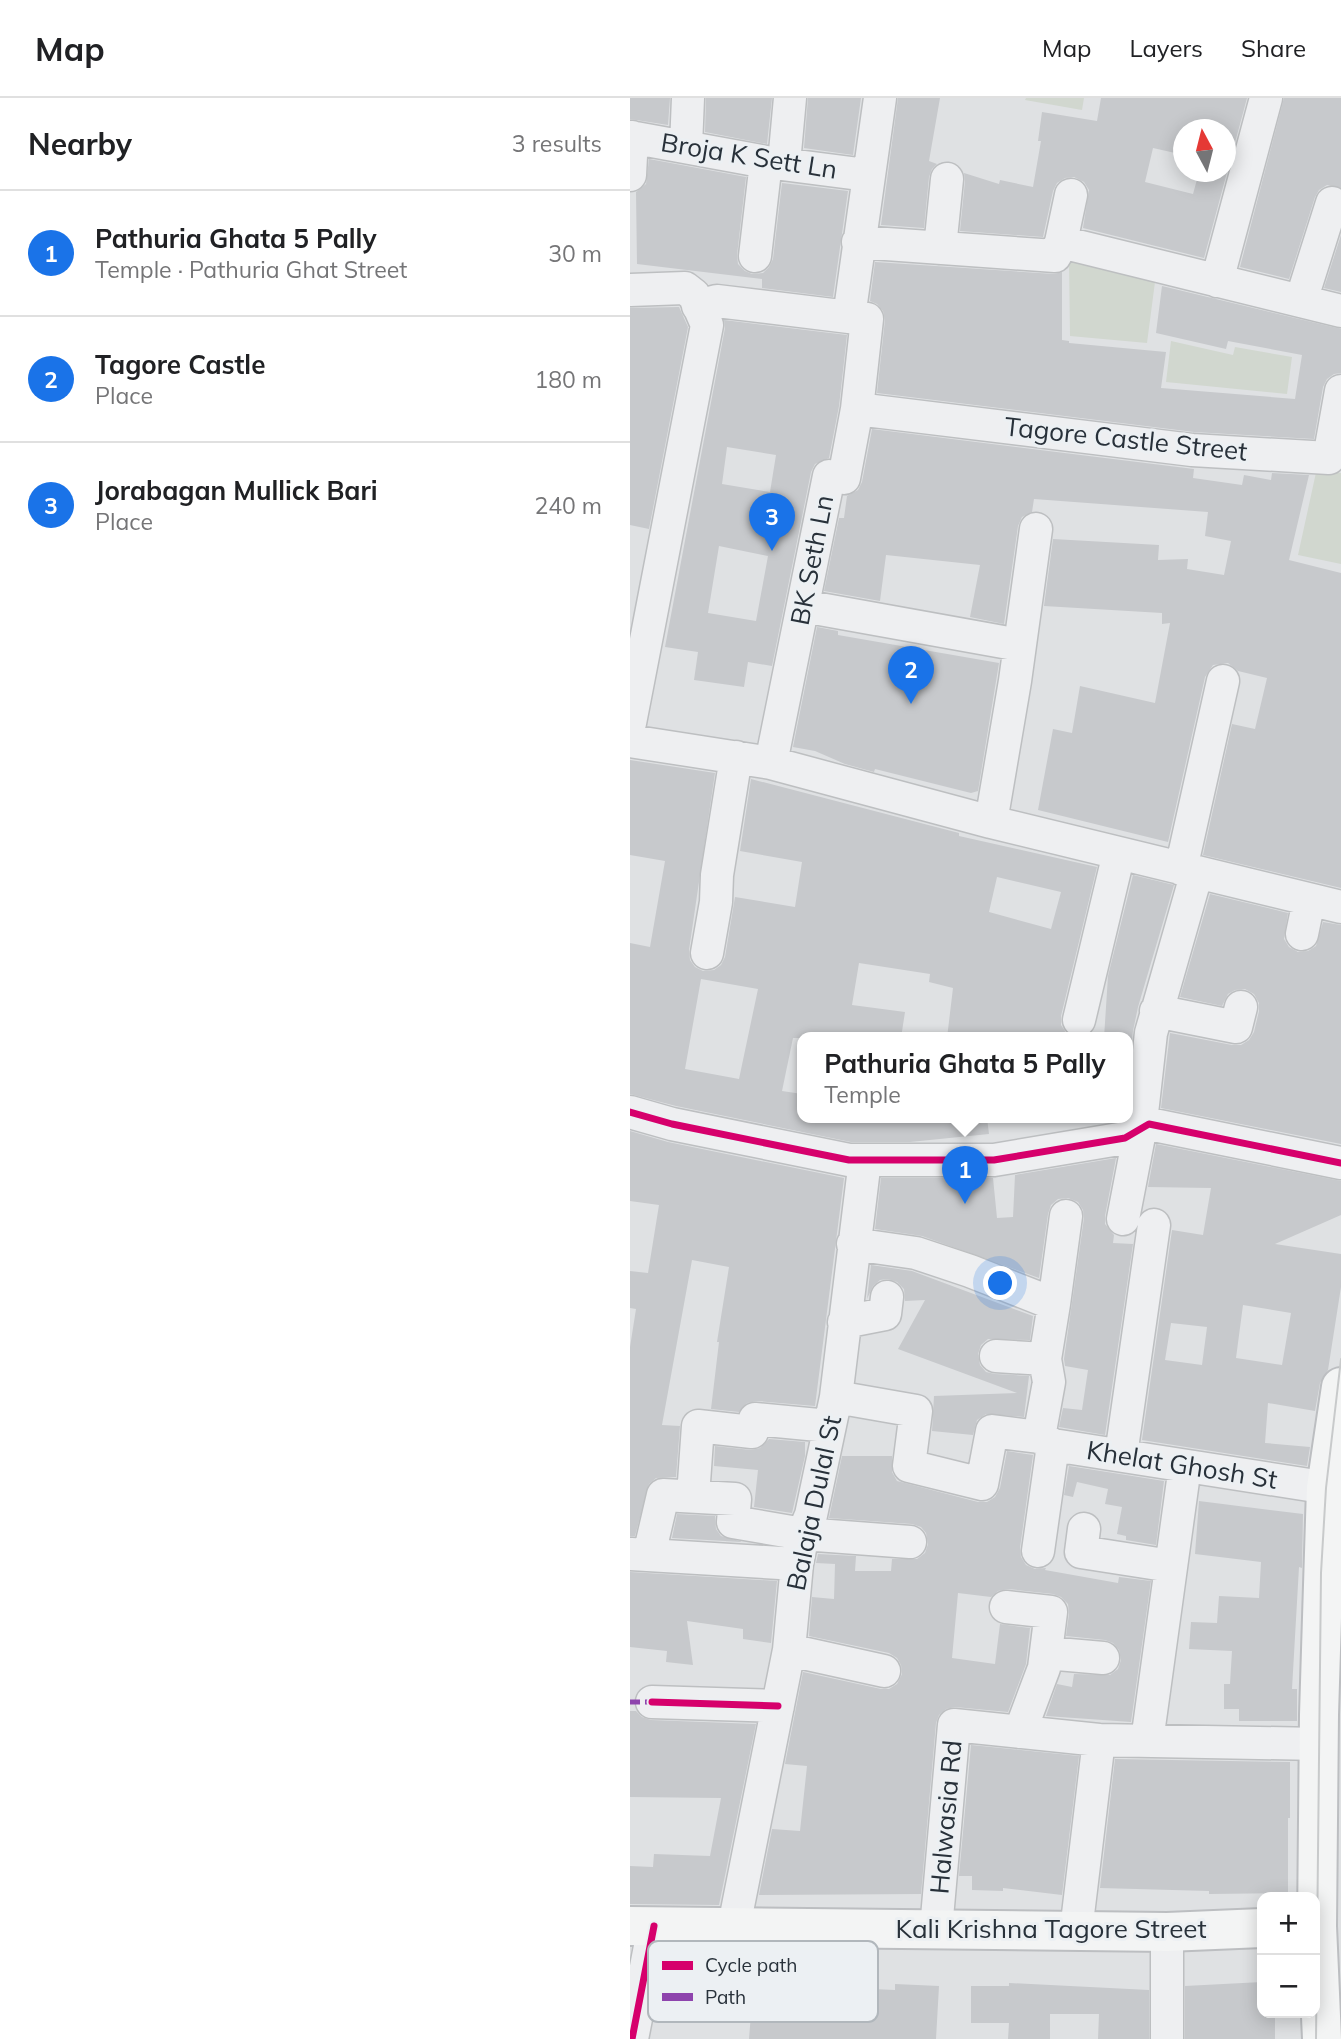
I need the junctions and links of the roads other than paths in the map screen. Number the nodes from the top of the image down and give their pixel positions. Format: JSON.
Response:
{"nodes":[{"id":1,"x":688,"y":98,"type":"edge"},
{"id":2,"x":790,"y":98,"type":"edge"},
{"id":3,"x":880,"y":98,"type":"edge"},
{"id":4,"x":1266,"y":98,"type":"edge"},
{"id":5,"x":631,"y":137,"type":"edge"},
{"id":6,"x":686,"y":146,"type":"junction"},
{"id":7,"x":775,"y":163,"type":"junction"},
{"id":8,"x":630,"y":175,"type":"edge"},
{"id":9,"x":867,"y":175,"type":"junction"},
{"id":10,"x":947,"y":179,"type":"dead end"},
{"id":11,"x":1071,"y":195,"type":"dead end"},
{"id":12,"x":1332,"y":203,"type":"dead end"},
{"id":13,"x":858,"y":242,"type":"junction"},
{"id":14,"x":1061,"y":242,"type":"junction"},
{"id":15,"x":940,"y":248,"type":"junction"},
{"id":16,"x":755,"y":256,"type":"dead end"},
{"id":17,"x":1217,"y":281,"type":"junction"},
{"id":18,"x":630,"y":290,"type":"edge"},
{"id":19,"x":1301,"y":301,"type":"junction"},
{"id":20,"x":702,"y":305,"type":"junction"},
{"id":21,"x":1341,"y":312,"type":"edge"},
{"id":22,"x":849,"y":317,"type":"junction"},
{"id":23,"x":1341,"y":391,"type":"edge"},
{"id":24,"x":857,"y":409,"type":"junction"},
{"id":25,"x":1338,"y":425,"type":"edge"},
{"id":26,"x":1335,"y":459,"type":"edge"},
{"id":27,"x":1036,"y":529,"type":"dead end"},
{"id":28,"x":803,"y":606,"type":"junction"},
{"id":29,"x":1020,"y":645,"type":"junction"},
{"id":30,"x":1223,"y":681,"type":"dead end"},
{"id":31,"x":630,"y":723,"type":"edge"},
{"id":32,"x":630,"y":741,"type":"edge"},
{"id":33,"x":736,"y":757,"type":"junction"},
{"id":34,"x":771,"y":763,"type":"junction"},
{"id":35,"x":991,"y":822,"type":"junction"},
{"id":36,"x":1119,"y":853,"type":"junction"},
{"id":37,"x":1189,"y":870,"type":"junction"},
{"id":38,"x":1309,"y":900,"type":"junction"},
{"id":39,"x":1341,"y":907,"type":"edge"},
{"id":40,"x":1302,"y":934,"type":"dead end"},
{"id":41,"x":707,"y":953,"type":"dead end"},
{"id":42,"x":1241,"y":1007,"type":"dead end"},
{"id":43,"x":1156,"y":1011,"type":"junction"},
{"id":44,"x":1079,"y":1020,"type":"dead end"},
{"id":45,"x":630,"y":1112,"type":"edge"},
{"id":46,"x":1140,"y":1132,"type":"junction"},
{"id":47,"x":865,"y":1160,"type":"junction"},
{"id":48,"x":1341,"y":1163,"type":"edge"},
{"id":49,"x":1066,"y":1216,"type":"dead end"},
{"id":50,"x":1123,"y":1219,"type":"dead end"},
{"id":51,"x":1154,"y":1225,"type":"dead end"},
{"id":52,"x":853,"y":1244,"type":"junction"},
{"id":53,"x":887,"y":1297,"type":"dead end"},
{"id":54,"x":1054,"y":1304,"type":"junction"},
{"id":55,"x":844,"y":1322,"type":"junction"},
{"id":56,"x":996,"y":1356,"type":"dead end"},
{"id":57,"x":1056,"y":1376,"type":"junction"},
{"id":58,"x":1341,"y":1387,"type":"edge"},
{"id":59,"x":832,"y":1411,"type":"junction"},
{"id":60,"x":1046,"y":1441,"type":"junction"},
{"id":61,"x":1121,"y":1455,"type":"junction"},
{"id":62,"x":1185,"y":1466,"type":"junction"},
{"id":63,"x":1334,"y":1489,"type":"edge"},
{"id":64,"x":693,"y":1496,"type":"junction"},
{"id":65,"x":910,"y":1542,"type":"dead end"},
{"id":66,"x":800,"y":1549,"type":"junction"},
{"id":67,"x":640,"y":1554,"type":"edge"},
{"id":68,"x":1171,"y":1566,"type":"junction"},
{"id":69,"x":1006,"y":1607,"type":"dead end"},
{"id":70,"x":789,"y":1650,"type":"junction"},
{"id":71,"x":1046,"y":1653,"type":"junction"},
{"id":72,"x":1102,"y":1658,"type":"dead end"},
{"id":73,"x":884,"y":1671,"type":"dead end"},
{"id":74,"x":652,"y":1702,"type":"dead end"},
{"id":75,"x":778,"y":1706,"type":"junction"},
{"id":76,"x":1326,"y":1725,"type":"edge"},
{"id":77,"x":1020,"y":1732,"type":"junction"},
{"id":78,"x":1099,"y":1740,"type":"junction"},
{"id":79,"x":1147,"y":1741,"type":"junction"},
{"id":80,"x":642,"y":1926,"type":"edge"},
{"id":81,"x":734,"y":1926,"type":"junction"},
{"id":82,"x":1324,"y":1926,"type":"edge"},
{"id":83,"x":1257,"y":1928,"type":"edge"},
{"id":84,"x":936,"y":1929,"type":"junction"},
{"id":85,"x":1076,"y":1931,"type":"junction"},
{"id":86,"x":1167,"y":1932,"type":"junction"},
{"id":87,"x":632,"y":2039,"type":"edge"},
{"id":88,"x":1167,"y":2039,"type":"edge"},
{"id":89,"x":1322,"y":2039,"type":"edge"}],
"edges":[{"from":1,"to":6,"type":"street"},
{"from":2,"to":7,"type":"street"},
{"from":3,"to":9,"type":"street"},
{"from":4,"to":17,"type":"street"},
{"from":5,"to":6,"type":"street","name":"Broja K Sett Ln"},
{"from":5,"to":8,"type":"street"},
{"from":6,"to":7,"type":"street","name":"Broja K Sett Ln"},
{"from":7,"to":9,"type":"street","name":"Broja K Sett Ln"},
{"from":7,"to":16,"type":"street"},
{"from":9,"to":13,"type":"street"},
{"from":10,"to":15,"type":"street"},
{"from":11,"to":14,"type":"street"},
{"from":12,"to":19,"type":"street"},
{"from":13,"to":15,"type":"street"},
{"from":13,"to":22,"type":"street"},
{"from":14,"to":15,"type":"street"},
{"from":14,"to":17,"type":"street"},
{"from":17,"to":19,"type":"street"},
{"from":18,"to":20,"type":"street"},
{"from":19,"to":21,"type":"street"},
{"from":20,"to":22,"type":"street"},
{"from":20,"to":31,"type":"street"},
{"from":22,"to":24,"type":"street","name":"BK Seth Ln"},
{"from":23,"to":25,"type":"street","name":"Tagore Castle Street"},
{"from":24,"to":26,"type":"street","name":"Tagore Castle Street"},
{"from":24,"to":28,"type":"street","name":"BK Seth Ln"},
{"from":25,"to":26,"type":"street","name":"Tagore Castle Street"},
{"from":27,"to":29,"type":"street"},
{"from":28,"to":29,"type":"street"},
{"from":28,"to":34,"type":"street","name":"BK Seth Ln"},
{"from":29,"to":35,"type":"street"},
{"from":30,"to":37,"type":"street"},
{"from":32,"to":33,"type":"street"},
{"from":33,"to":34,"type":"street"},
{"from":33,"to":41,"type":"street"},
{"from":34,"to":35,"type":"street"},
{"from":35,"to":36,"type":"street"},
{"from":36,"to":37,"type":"street"},
{"from":36,"to":44,"type":"street"},
{"from":37,"to":38,"type":"street"},
{"from":37,"to":43,"type":"street"},
{"from":38,"to":39,"type":"street"},
{"from":38,"to":40,"type":"street"},
{"from":42,"to":43,"type":"street"},
{"from":43,"to":46,"type":"street"},
{"from":45,"to":47,"type":"street"},
{"from":46,"to":47,"type":"street"},
{"from":46,"to":48,"type":"street"},
{"from":46,"to":50,"type":"street"},
{"from":47,"to":52,"type":"street","name":"Balaja Dulal St"},
{"from":49,"to":54,"type":"street"},
{"from":51,"to":61,"type":"street"},
{"from":52,"to":54,"type":"street"},
{"from":52,"to":55,"type":"street","name":"Balaja Dulal St"},
{"from":53,"to":55,"type":"street"},
{"from":54,"to":57,"type":"street"},
{"from":55,"to":59,"type":"street","name":"Balaja Dulal St"},
{"from":56,"to":57,"type":"street"},
{"from":57,"to":60,"type":"street"},
{"from":58,"to":63,"type":"main road"},
{"from":59,"to":60,"type":"street","name":"Khelat Ghosh St"},
{"from":59,"to":64,"type":"street"},
{"from":59,"to":66,"type":"street","name":"Balaja Dulal St"},
{"from":60,"to":61,"type":"street","name":"Khelat Ghosh St"},
{"from":60,"to":68,"type":"street"},
{"from":61,"to":62,"type":"street","name":"Khelat Ghosh St"},
{"from":62,"to":63,"type":"street","name":"Khelat Ghosh St"},
{"from":62,"to":68,"type":"street"},
{"from":63,"to":76,"type":"main road"},
{"from":64,"to":66,"type":"street"},
{"from":64,"to":67,"type":"street"},
{"from":65,"to":66,"type":"street"},
{"from":66,"to":67,"type":"street"},
{"from":66,"to":70,"type":"street","name":"Balaja Dulal St"},
{"from":68,"to":79,"type":"street"},
{"from":69,"to":71,"type":"street"},
{"from":70,"to":73,"type":"street"},
{"from":70,"to":75,"type":"street","name":"Balaja Dulal St"},
{"from":71,"to":72,"type":"street"},
{"from":71,"to":77,"type":"street"},
{"from":74,"to":75,"type":"street"},
{"from":75,"to":81,"type":"street","name":"Balaja Dulal St"},
{"from":76,"to":79,"type":"street","name":"Halwasia Rd"},
{"from":76,"to":82,"type":"main road"},
{"from":77,"to":78,"type":"street","name":"Halwasia Rd"},
{"from":77,"to":84,"type":"street","name":"Halwasia Rd"},
{"from":78,"to":79,"type":"street","name":"Halwasia Rd"},
{"from":78,"to":85,"type":"street"},
{"from":80,"to":81,"type":"main road","name":"Kali Krishna Tagore Street"},
{"from":80,"to":87,"type":"street"},
{"from":81,"to":84,"type":"main road","name":"Kali Krishna Tagore Street"},
{"from":82,"to":89,"type":"main road"},
{"from":83,"to":86,"type":"main road","name":"Kali Krishna Tagore Street"},
{"from":84,"to":85,"type":"main road","name":"Kali Krishna Tagore Street"},
{"from":85,"to":86,"type":"main road","name":"Kali Krishna Tagore Street"},
{"from":86,"to":88,"type":"street"}]}
